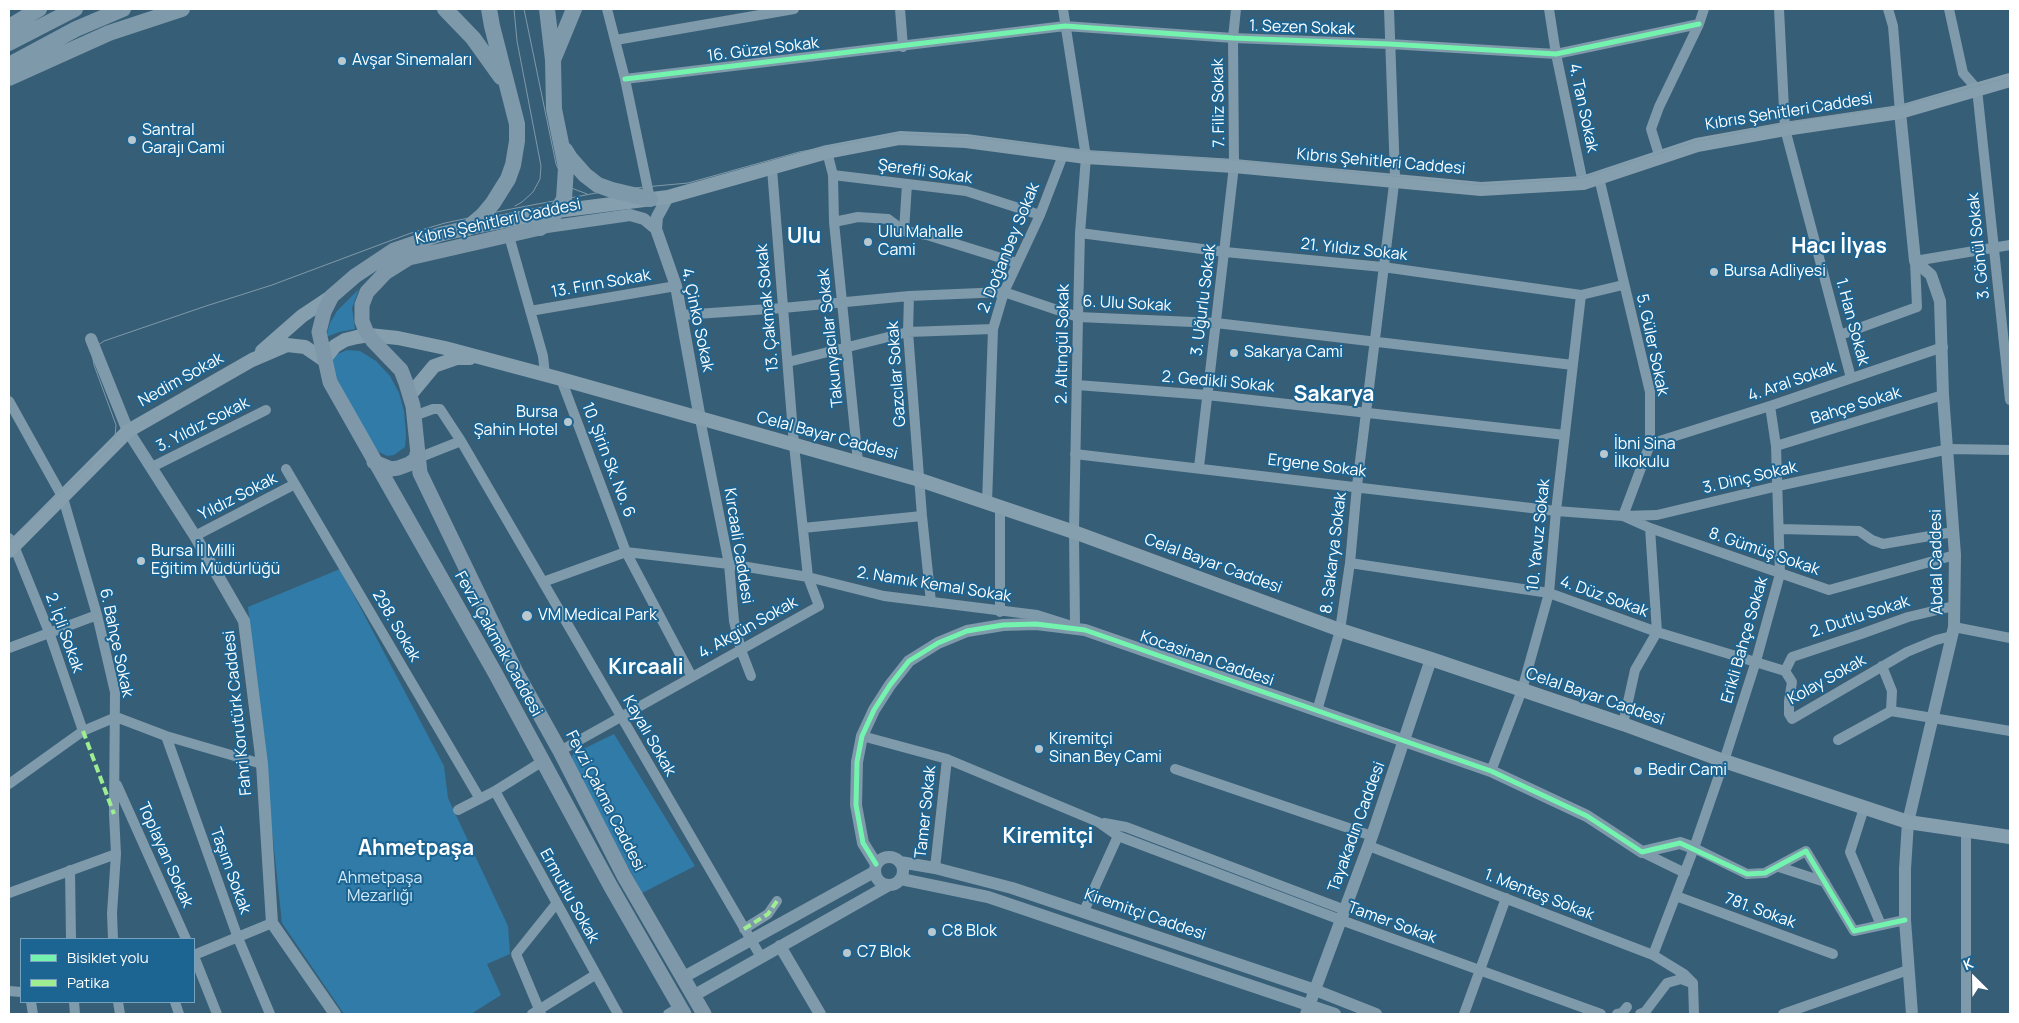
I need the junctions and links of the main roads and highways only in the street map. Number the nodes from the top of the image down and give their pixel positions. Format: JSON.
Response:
{"nodes":[{"id":1,"x":39,"y":9,"type":"edge"},
{"id":2,"x":75,"y":9,"type":"edge"},
{"id":3,"x":123,"y":9,"type":"edge"},
{"id":4,"x":182,"y":9,"type":"edge"},
{"id":5,"x":445,"y":9,"type":"edge"},
{"id":6,"x":490,"y":9,"type":"edge"},
{"id":7,"x":547,"y":9,"type":"edge"},
{"id":8,"x":574,"y":9,"type":"edge"},
{"id":9,"x":9,"y":27,"type":"edge"},
{"id":10,"x":9,"y":42,"type":"edge"},
{"id":11,"x":553,"y":60,"type":"junction"},
{"id":12,"x":9,"y":65,"type":"edge"},
{"id":13,"x":9,"y":78,"type":"edge"},
{"id":14,"x":2007,"y":80,"type":"edge"},
{"id":15,"x":507,"y":85,"type":"junction"},
{"id":16,"x":562,"y":141,"type":"junction"},
{"id":17,"x":650,"y":198,"type":"junction"},
{"id":18,"x":557,"y":211,"type":"junction"},
{"id":19,"x":468,"y":228,"type":"junction"},
{"id":20,"x":540,"y":228,"type":"joint"},
{"id":21,"x":332,"y":296,"type":"junction"},
{"id":22,"x":368,"y":333,"type":"junction"},
{"id":23,"x":483,"y":358,"type":"junction"},
{"id":24,"x":252,"y":360,"type":"junction"},
{"id":25,"x":324,"y":360,"type":"junction"},
{"id":26,"x":412,"y":406,"type":"junction"},
{"id":27,"x":417,"y":456,"type":"junction"},
{"id":28,"x":374,"y":462,"type":"junction"},
{"id":29,"x":11,"y":545,"type":"edge"},
{"id":30,"x":2010,"y":837,"type":"edge"},
{"id":31,"x":677,"y":1012,"type":"edge"},
{"id":32,"x":704,"y":1014,"type":"edge"}],
"edges":[{"from":1,"to":9,"type":"highway"},
{"from":2,"to":10,"type":"highway"},
{"from":3,"to":12,"type":"highway"},
{"from":4,"to":13,"type":"highway"},
{"from":5,"to":15,"type":"highway"},
{"from":6,"to":15,"type":"highway"},
{"from":7,"to":11,"type":"highway"},
{"from":8,"to":11,"type":"highway"},
{"from":11,"to":16,"type":"highway"},
{"from":14,"to":17,"type":"main road","name":"Kıbrıs Şehitleri Caddesi"},
{"from":15,"to":19,"type":"highway"},
{"from":16,"to":17,"type":"highway"},
{"from":16,"to":18,"type":"highway"},
{"from":17,"to":18,"type":"main road","name":"Kıbrıs Şehitleri Caddesi"},
{"from":18,"to":19,"type":"main road","name":"Kıbrıs Şehitleri Caddesi"},
{"from":18,"to":20,"type":"highway"},
{"from":19,"to":21,"type":"main road"},
{"from":20,"to":22,"type":"main road","name":"Kıbrıs Şehitleri Caddesi"},
{"from":21,"to":24,"type":"main road"},
{"from":21,"to":25,"type":"main road","name":"Fevzi Çakmak Caddesi"},
{"from":22,"to":23,"type":"main road","name":"Celal Bayar Caddesi"},
{"from":22,"to":25,"type":"main road","name":"Celal Bayar Caddesi"},
{"from":22,"to":26,"type":"main road"},
{"from":23,"to":26,"type":"main road"},
{"from":23,"to":30,"type":"main road","name":"Celal Bayar Caddesi"},
{"from":24,"to":25,"type":"main road"},
{"from":24,"to":29,"type":"main road","name":"Nedim Sokak"},
{"from":25,"to":28,"type":"main road","name":"Fevzi Çakmak Caddesi"},
{"from":26,"to":27,"type":"main road","name":"Fevzi Çakma Caddesi"},
{"from":27,"to":28,"type":"main road"},
{"from":27,"to":32,"type":"main road","name":"Fevzi Çakma Caddesi"},
{"from":28,"to":31,"type":"main road","name":"Fevzi Çakmak Caddesi"}]}
